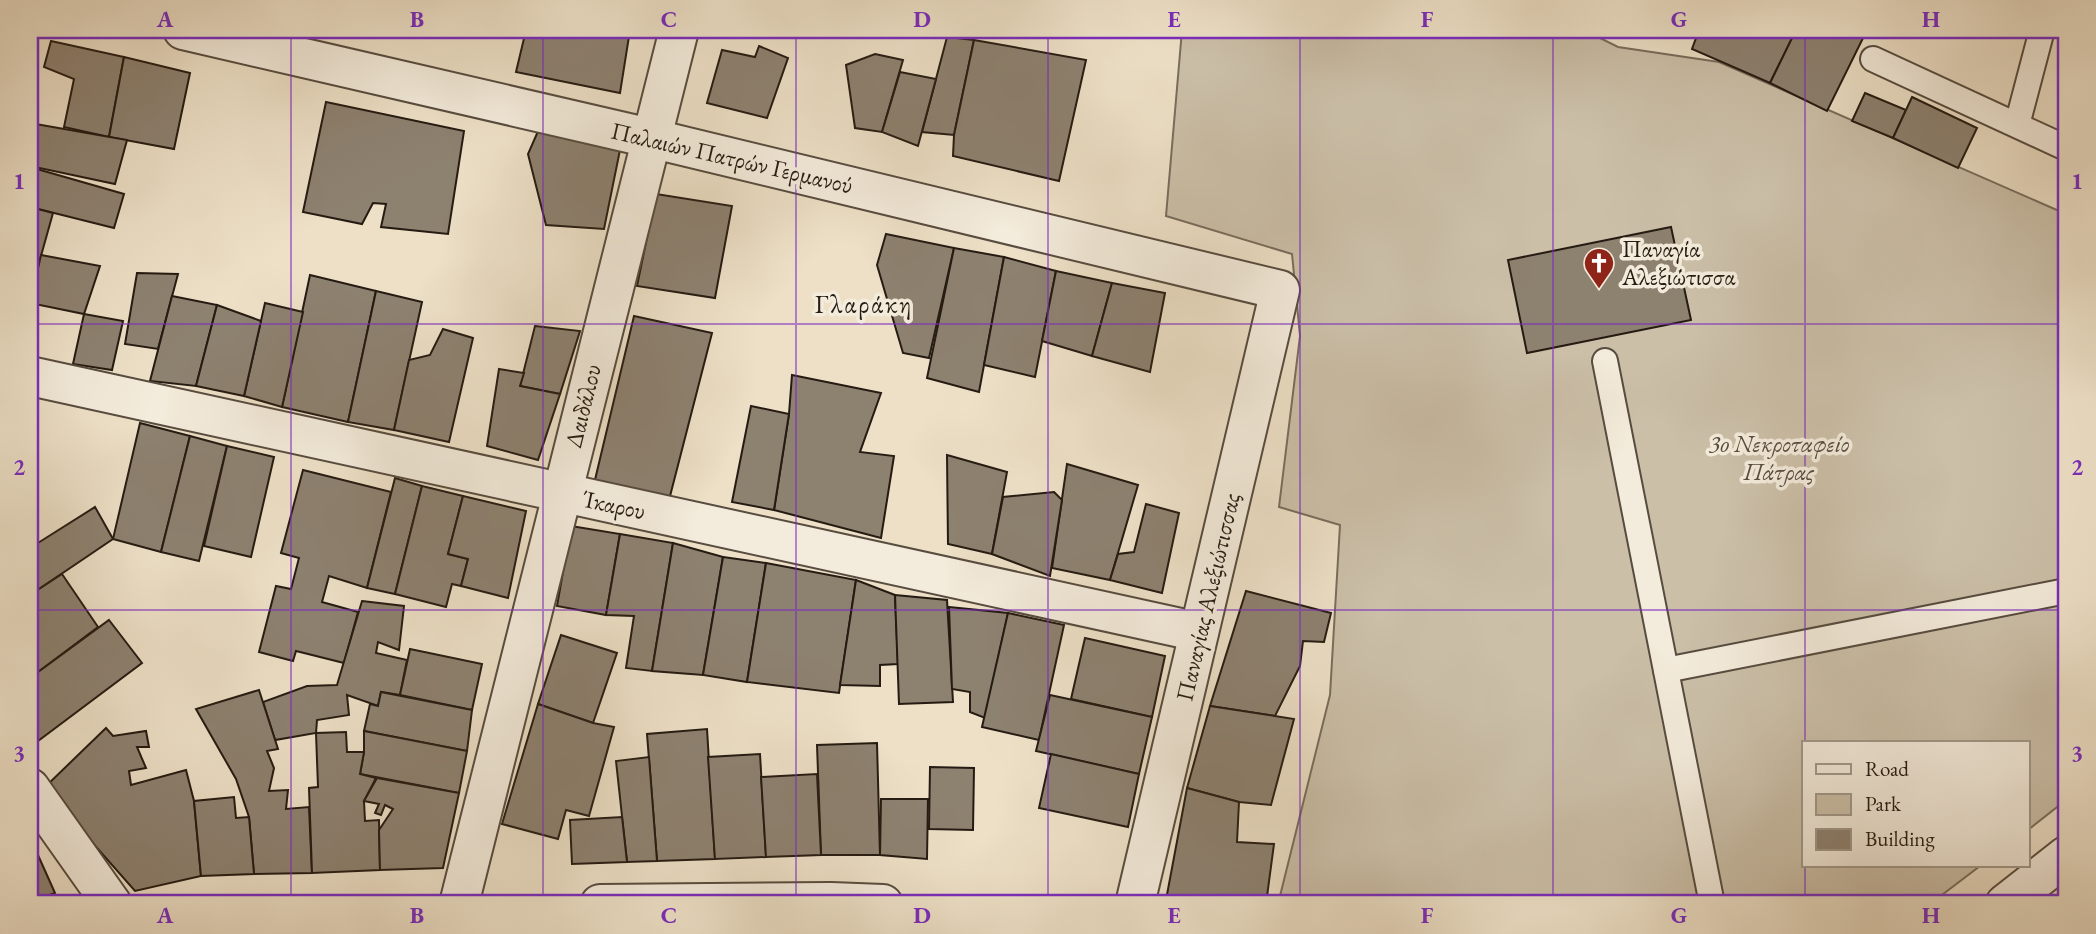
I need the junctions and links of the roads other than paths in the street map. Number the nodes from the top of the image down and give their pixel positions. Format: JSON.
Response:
{"nodes":[{"id":1,"x":183,"y":30,"type":"edge"},
{"id":2,"x":679,"y":30,"type":"edge"},
{"id":3,"x":2042,"y":30,"type":"edge"},
{"id":4,"x":1873,"y":59,"type":"dead end"},
{"id":5,"x":2017,"y":125,"type":"junction"},
{"id":6,"x":650,"y":138,"type":"junction"},
{"id":7,"x":2066,"y":148,"type":"edge"},
{"id":8,"x":1280,"y":289,"type":"joint"},
{"id":9,"x":1605,"y":361,"type":"dead end"},
{"id":10,"x":30,"y":376,"type":"edge"},
{"id":11,"x":561,"y":493,"type":"junction"},
{"id":12,"x":2066,"y":591,"type":"edge"},
{"id":13,"x":1199,"y":632,"type":"junction"},
{"id":14,"x":1666,"y":670,"type":"junction"},
{"id":15,"x":30,"y":788,"type":"edge"},
{"id":16,"x":2066,"y":856,"type":"edge"},
{"id":17,"x":112,"y":904,"type":"edge"},
{"id":18,"x":459,"y":904,"type":"edge"},
{"id":19,"x":600,"y":904,"type":"edge"},
{"id":20,"x":883,"y":904,"type":"edge"},
{"id":21,"x":1135,"y":904,"type":"edge"},
{"id":22,"x":1712,"y":904,"type":"edge"},
{"id":23,"x":2005,"y":904,"type":"edge"}],
"edges":[{"from":1,"to":6,"type":"street","name":"Παλαιών Πατρών Γερμανού"},
{"from":2,"to":6,"type":"street","name":"Δαιδάλου"},
{"from":3,"to":5,"type":"lane"},
{"from":4,"to":5,"type":"lane"},
{"from":5,"to":7,"type":"lane"},
{"from":6,"to":8,"type":"street","name":"Παλαιών Πατρών Γερμανού"},
{"from":6,"to":11,"type":"street","name":"Δαιδάλου"},
{"from":8,"to":13,"type":"street","name":"Παναγίας Αλεξιώτισσας"},
{"from":9,"to":14,"type":"lane"},
{"from":10,"to":11,"type":"street","name":"Ίκαρου"},
{"from":11,"to":13,"type":"street","name":"Ίκαρου"},
{"from":11,"to":18,"type":"street","name":"Δαιδάλου"},
{"from":12,"to":14,"type":"lane"},
{"from":13,"to":21,"type":"street","name":"Παναγίας Αλεξιώτισσας"},
{"from":14,"to":22,"type":"lane"},
{"from":15,"to":17,"type":"street"},
{"from":16,"to":23,"type":"street"},
{"from":19,"to":20,"type":"street"}]}
